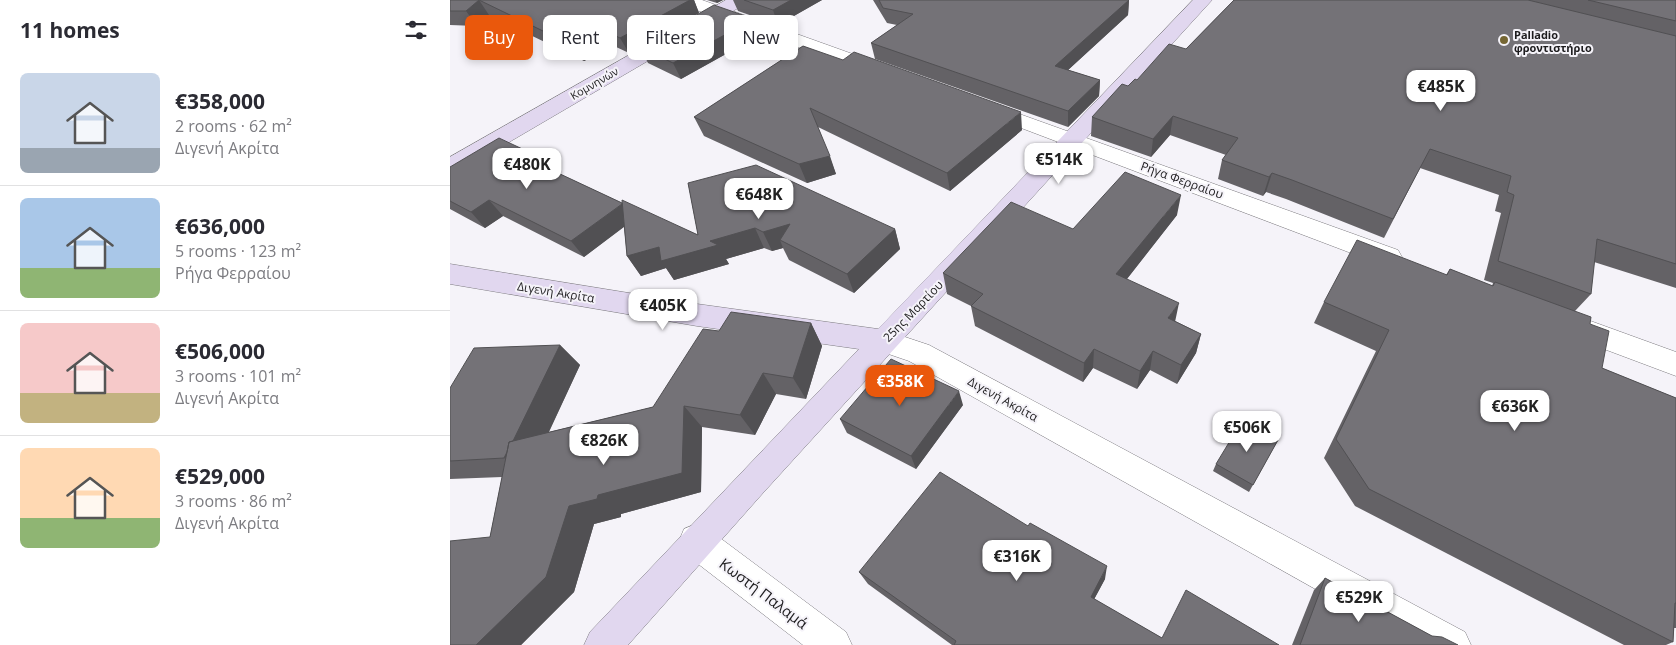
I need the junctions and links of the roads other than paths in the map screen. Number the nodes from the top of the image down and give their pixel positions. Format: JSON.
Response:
{"nodes":[{"id":1,"x":686,"y":0,"type":"edge"},
{"id":2,"x":739,"y":0,"type":"edge"},
{"id":3,"x":1203,"y":0,"type":"edge"},
{"id":4,"x":716,"y":12,"type":"junction"},
{"id":5,"x":900,"y":78,"type":"edge"},
{"id":6,"x":965,"y":101,"type":"edge"},
{"id":7,"x":1076,"y":140,"type":"junction"},
{"id":8,"x":450,"y":167,"type":"edge"},
{"id":9,"x":1408,"y":264,"type":"edge"},
{"id":10,"x":450,"y":274,"type":"edge"},
{"id":11,"x":1556,"y":319,"type":"edge"},
{"id":12,"x":884,"y":341,"type":"junction"},
{"id":13,"x":1676,"y":364,"type":"edge"},
{"id":14,"x":696,"y":541,"type":"junction"},
{"id":15,"x":603,"y":645,"type":"edge"},
{"id":16,"x":833,"y":645,"type":"edge"},
{"id":17,"x":1452,"y":645,"type":"edge"}],
"edges":[{"from":1,"to":4,"type":"street"},
{"from":2,"to":4,"type":"street","name":"Κομνηνών"},
{"from":3,"to":7,"type":"street","name":"25ης Μαρτίου"},
{"from":4,"to":5,"type":"street"},
{"from":4,"to":8,"type":"street","name":"Κομνηνών"},
{"from":6,"to":7,"type":"street","name":"Ρήγα Φερραίου"},
{"from":7,"to":9,"type":"street","name":"Ρήγα Φερραίου"},
{"from":7,"to":12,"type":"street","name":"25ης Μαρτίου"},
{"from":10,"to":12,"type":"street","name":"Διγενή Ακρίτα"},
{"from":11,"to":13,"type":"street"},
{"from":12,"to":14,"type":"street","name":"25ης Μαρτίου"},
{"from":12,"to":17,"type":"street","name":"Διγενή Ακρίτα"},
{"from":14,"to":15,"type":"street","name":"25ης Μαρτίου"},
{"from":14,"to":16,"type":"street","name":"Κωστή Παλαμά"}]}
